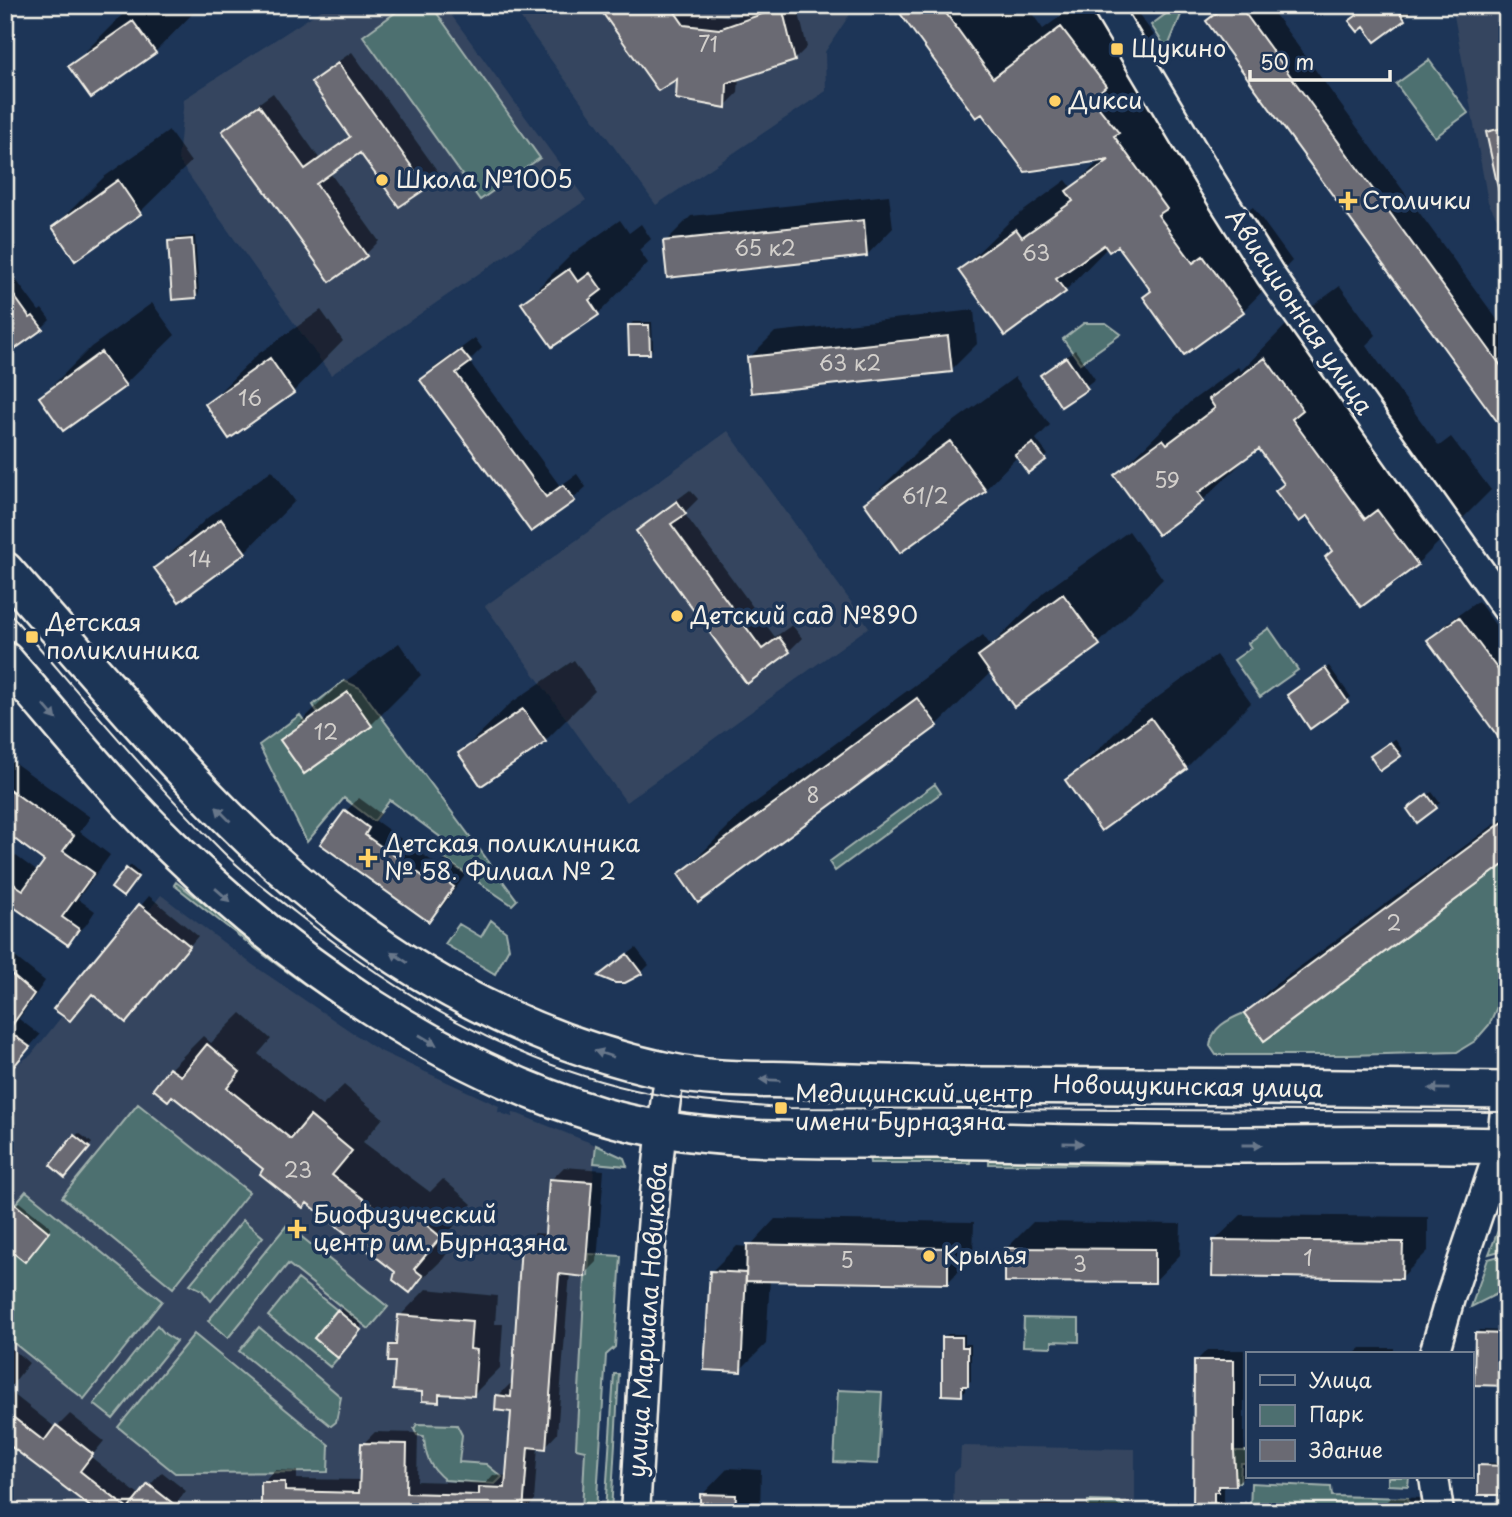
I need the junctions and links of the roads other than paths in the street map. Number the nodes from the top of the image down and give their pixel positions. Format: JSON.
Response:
{"nodes":[{"id":1,"x":1106,"y":5,"type":"edge"},
{"id":2,"x":5,"y":569,"type":"edge"},
{"id":3,"x":1507,"y":609,"type":"edge"},
{"id":4,"x":5,"y":660,"type":"edge"},
{"id":5,"x":670,"y":1072,"type":"junction"},
{"id":6,"x":1507,"y":1091,"type":"edge"},
{"id":7,"x":662,"y":1128,"type":"junction"},
{"id":8,"x":1504,"y":1146,"type":"edge"},
{"id":9,"x":1435,"y":1352,"type":"edge"},
{"id":10,"x":1434,"y":1478,"type":"edge"},
{"id":11,"x":635,"y":1512,"type":"edge"},
{"id":12,"x":1440,"y":1512,"type":"edge"}],
"edges":[{"from":1,"to":3,"type":"street","name":"Авиационная улица"},
{"from":5,"to":2,"type":"main road","name":"Новощукинская улица","one_way":true},
{"from":4,"to":7,"type":"main road","one_way":true},
{"from":6,"to":5,"type":"main road","name":"Новощукинская улица","one_way":true},
{"from":5,"to":7,"type":"street","name":"улица Маршала Новикова"},
{"from":6,"to":8,"type":"street"},
{"from":7,"to":8,"type":"main road","one_way":true},
{"from":7,"to":11,"type":"street","name":"улица Маршала Новикова"},
{"from":8,"to":9,"type":"street"},
{"from":10,"to":12,"type":"street"}]}
